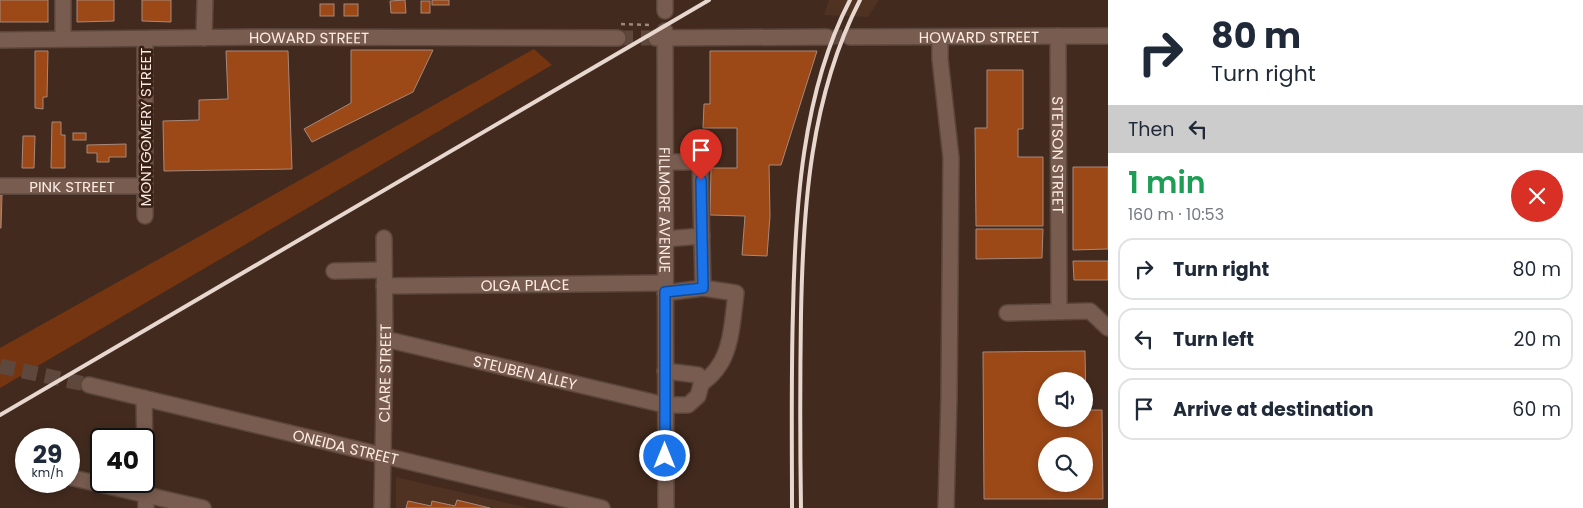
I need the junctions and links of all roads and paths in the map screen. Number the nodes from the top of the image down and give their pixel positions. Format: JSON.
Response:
{"nodes":[{"id":1,"x":63,"y":0,"type":"edge"},
{"id":2,"x":205,"y":0,"type":"edge"},
{"id":3,"x":1058,"y":36,"type":"junction"},
{"id":4,"x":1108,"y":36,"type":"edge"},
{"id":5,"x":827,"y":37,"type":"tunnel mouth"},
{"id":6,"x":850,"y":37,"type":"tunnel mouth"},
{"id":7,"x":940,"y":37,"type":"junction"},
{"id":8,"x":204,"y":38,"type":"junction"},
{"id":9,"x":618,"y":38,"type":"tunnel mouth"},
{"id":10,"x":63,"y":39,"type":"junction"},
{"id":11,"x":145,"y":39,"type":"junction"},
{"id":12,"x":0,"y":40,"type":"edge"},
{"id":13,"x":665,"y":162,"type":"junction"},
{"id":14,"x":0,"y":186,"type":"edge"},
{"id":15,"x":145,"y":186,"type":"junction"},
{"id":16,"x":145,"y":216,"type":"dead end"},
{"id":17,"x":702,"y":236,"type":"junction"},
{"id":18,"x":384,"y":238,"type":"dead end"},
{"id":19,"x":665,"y":239,"type":"junction"},
{"id":20,"x":384,"y":270,"type":"junction"},
{"id":21,"x":334,"y":271,"type":"dead end"},
{"id":22,"x":384,"y":286,"type":"junction"},
{"id":23,"x":665,"y":288,"type":"junction"},
{"id":24,"x":703,"y":288,"type":"junction"},
{"id":25,"x":1059,"y":311,"type":"junction"},
{"id":26,"x":1007,"y":313,"type":"dead end"},
{"id":27,"x":1108,"y":328,"type":"edge"},
{"id":28,"x":385,"y":339,"type":"junction"},
{"id":29,"x":665,"y":371,"type":"junction"},
{"id":30,"x":701,"y":384,"type":"junction"},
{"id":31,"x":88,"y":385,"type":"tunnel mouth"},
{"id":32,"x":144,"y":398,"type":"junction"},
{"id":33,"x":665,"y":405,"type":"junction"},
{"id":34,"x":383,"y":456,"type":"junction"},
{"id":35,"x":80,"y":480,"type":"edge"},
{"id":36,"x":146,"y":501,"type":"edge"},
{"id":37,"x":203,"y":508,"type":"edge"},
{"id":38,"x":382,"y":508,"type":"edge"},
{"id":39,"x":602,"y":508,"type":"edge"},
{"id":40,"x":666,"y":508,"type":"edge"},
{"id":41,"x":946,"y":508,"type":"edge"}],
"edges":[{"from":1,"to":10,"type":"street"},
{"from":2,"to":8,"type":"street"},
{"from":3,"to":4,"type":"street","name":"HOWARD STREET"},
{"from":3,"to":7,"type":"street","name":"HOWARD STREET"},
{"from":3,"to":25,"type":"street","name":"STETSON STREET"},
{"from":5,"to":13,"type":"street","name":"FILLMORE AVENUE"},
{"from":6,"to":7,"type":"street","name":"HOWARD STREET"},
{"from":7,"to":41,"type":"street"},
{"from":8,"to":9,"type":"street","name":"HOWARD STREET"},
{"from":8,"to":11,"type":"street","name":"HOWARD STREET"},
{"from":10,"to":11,"type":"street","name":"HOWARD STREET"},
{"from":10,"to":12,"type":"street","name":"HOWARD STREET"},
{"from":11,"to":15,"type":"street","name":"MONTGOMERY STREET"},
{"from":13,"to":17,"type":"street"},
{"from":13,"to":19,"type":"street","name":"FILLMORE AVENUE"},
{"from":14,"to":15,"type":"street","name":"PINK STREET"},
{"from":15,"to":16,"type":"street","name":"MONTGOMERY STREET"},
{"from":17,"to":19,"type":"street"},
{"from":17,"to":24,"type":"street"},
{"from":18,"to":20,"type":"street","name":"CLARE STREET"},
{"from":19,"to":23,"type":"street","name":"FILLMORE AVENUE"},
{"from":20,"to":21,"type":"street"},
{"from":20,"to":22,"type":"street","name":"CLARE STREET"},
{"from":22,"to":23,"type":"street","name":"OLGA PLACE"},
{"from":22,"to":28,"type":"street","name":"CLARE STREET"},
{"from":23,"to":24,"type":"street","name":"OLGA PLACE"},
{"from":23,"to":29,"type":"street","name":"FILLMORE AVENUE"},
{"from":24,"to":30,"type":"street","name":"OLGA PLACE"},
{"from":25,"to":26,"type":"street"},
{"from":25,"to":27,"type":"street"},
{"from":28,"to":33,"type":"street","name":"STEUBEN ALLEY"},
{"from":28,"to":34,"type":"street","name":"CLARE STREET"},
{"from":29,"to":30,"type":"street"},
{"from":29,"to":33,"type":"street","name":"FILLMORE AVENUE"},
{"from":30,"to":33,"type":"street","name":"STEUBEN ALLEY"},
{"from":31,"to":32,"type":"street","name":"ONEIDA STREET"},
{"from":32,"to":34,"type":"street","name":"ONEIDA STREET"},
{"from":32,"to":36,"type":"street"},
{"from":33,"to":40,"type":"street","name":"FILLMORE AVENUE"},
{"from":34,"to":38,"type":"street","name":"CLARE STREET"},
{"from":34,"to":39,"type":"street","name":"ONEIDA STREET"},
{"from":35,"to":36,"type":"street"},
{"from":36,"to":37,"type":"street"}]}
